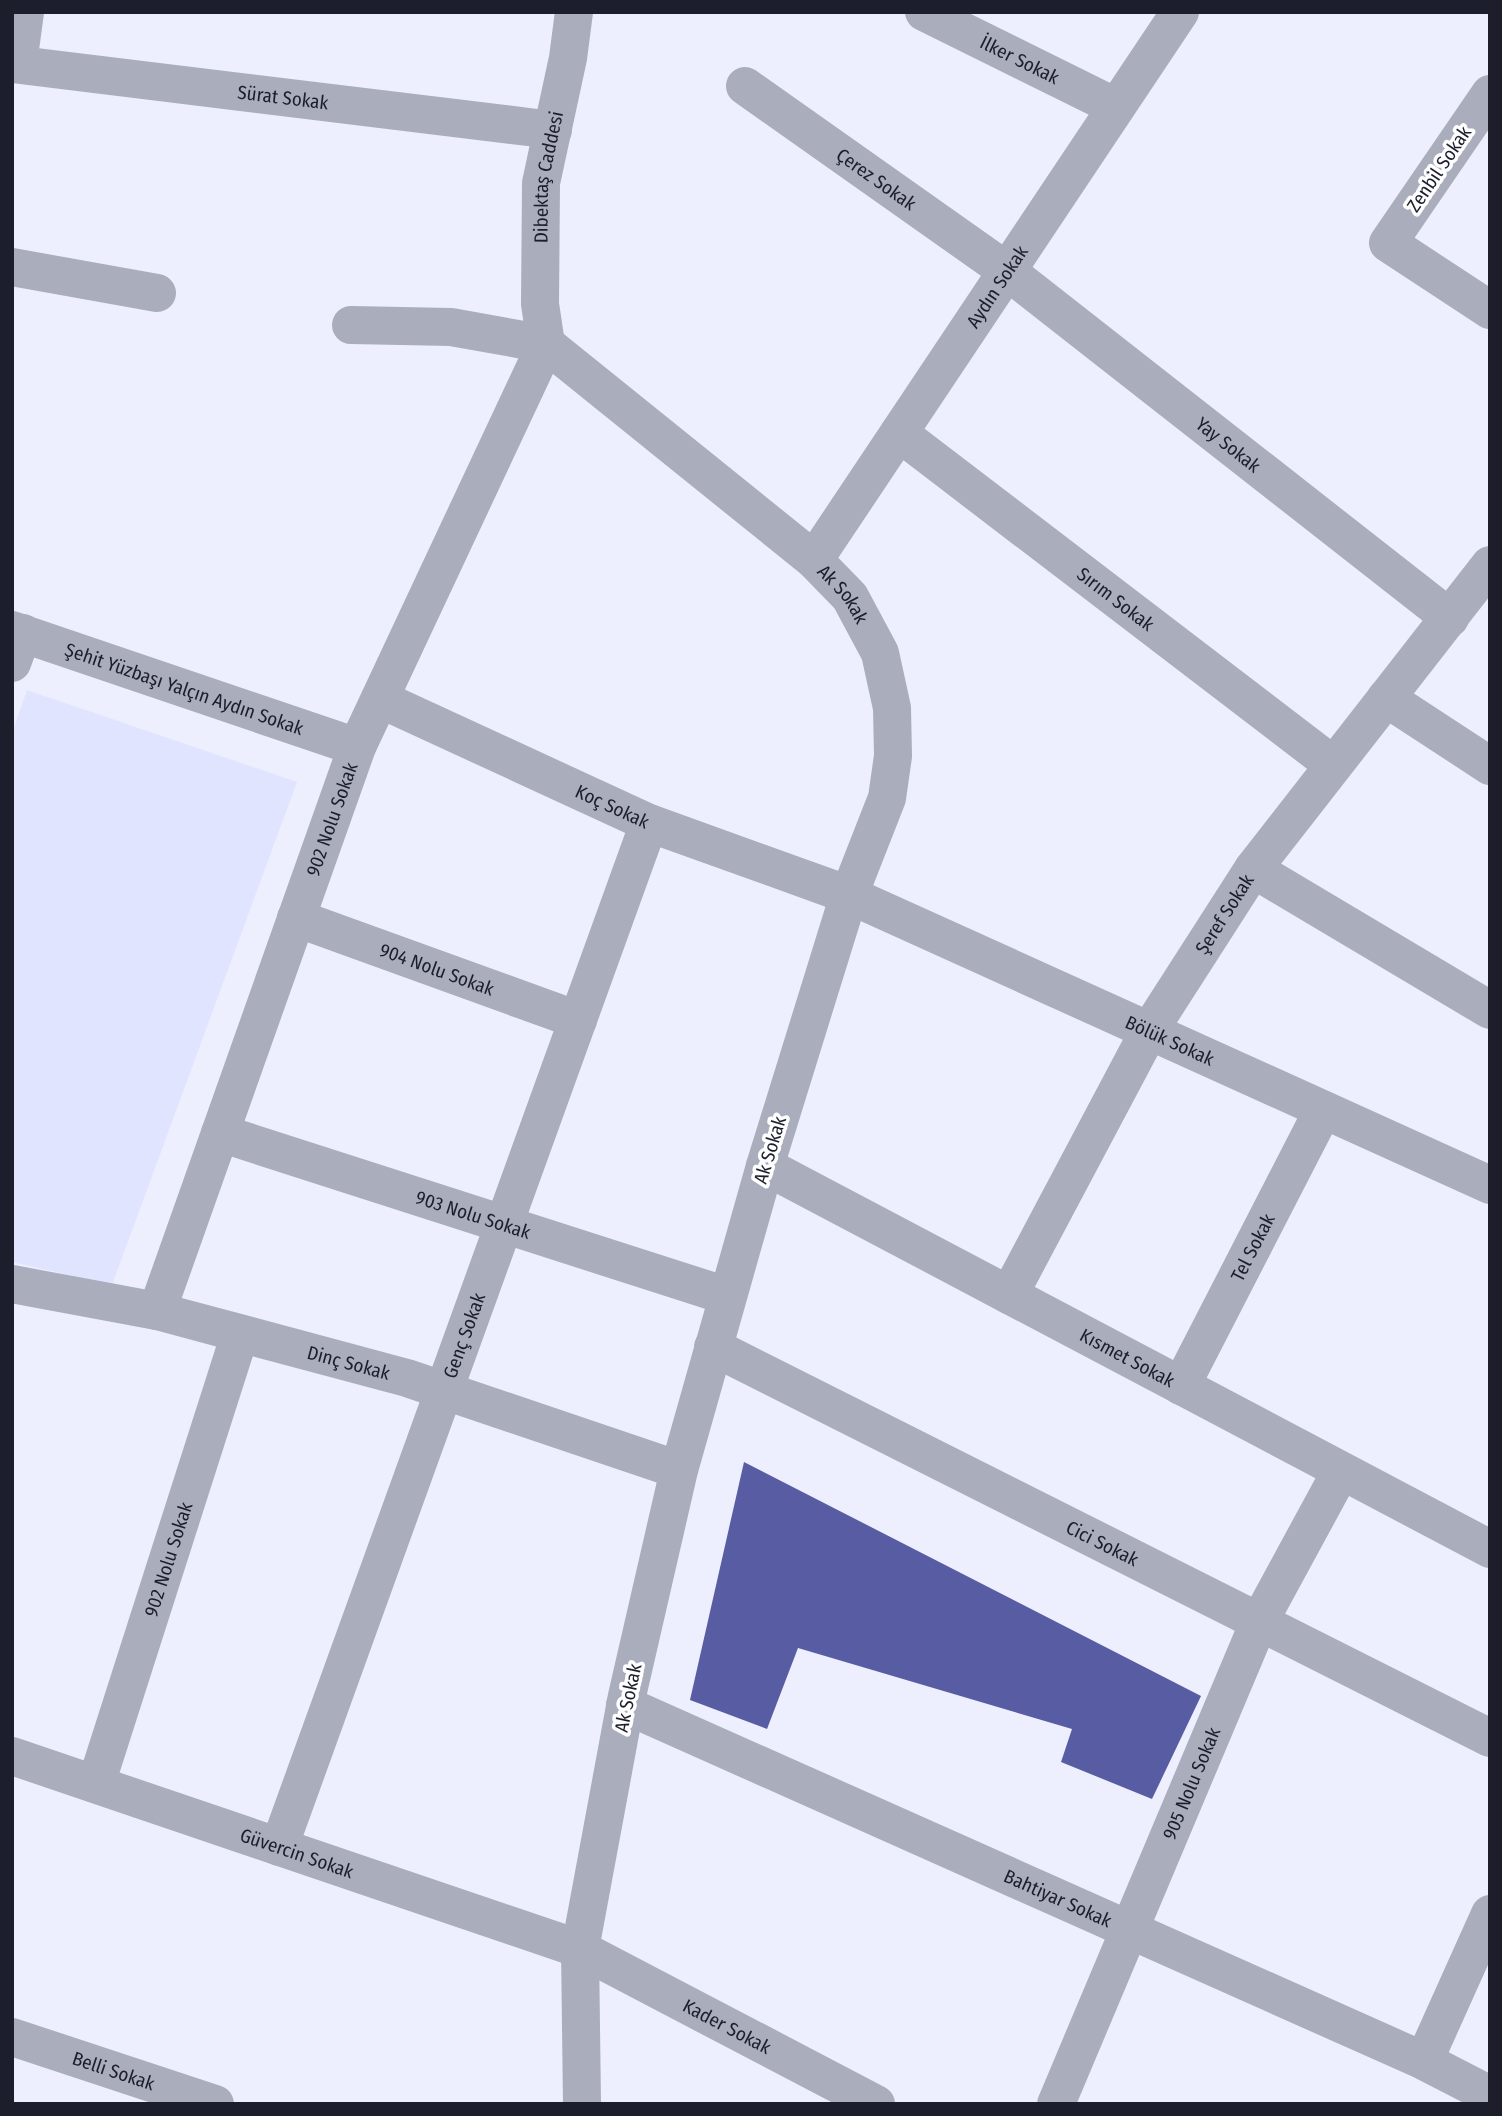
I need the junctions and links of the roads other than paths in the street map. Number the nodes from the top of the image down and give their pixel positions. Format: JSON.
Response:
{"nodes":[{"id":1,"x":25,"y":12,"type":"edge"},
{"id":2,"x":574,"y":12,"type":"edge"},
{"id":3,"x":924,"y":12,"type":"edge"},
{"id":4,"x":1180,"y":12,"type":"edge"},
{"id":5,"x":15,"y":64,"type":"edge"},
{"id":6,"x":745,"y":86,"type":"dead end"},
{"id":7,"x":1490,"y":94,"type":"edge"},
{"id":8,"x":1116,"y":107,"type":"junction"},
{"id":9,"x":553,"y":130,"type":"junction"},
{"id":10,"x":12,"y":267,"type":"edge"},
{"id":11,"x":1007,"y":271,"type":"junction"},
{"id":12,"x":157,"y":293,"type":"dead end"},
{"id":13,"x":1490,"y":310,"type":"edge"},
{"id":14,"x":351,"y":326,"type":"dead end"},
{"id":15,"x":545,"y":344,"type":"junction"},
{"id":16,"x":899,"y":433,"type":"junction"},
{"id":17,"x":814,"y":560,"type":"junction"},
{"id":18,"x":1490,"y":565,"type":"edge"},
{"id":19,"x":1450,"y":618,"type":"junction"},
{"id":20,"x":16,"y":642,"type":"edge"},
{"id":21,"x":1386,"y":698,"type":"junction"},
{"id":22,"x":380,"y":699,"type":"junction"},
{"id":23,"x":357,"y":747,"type":"junction"},
{"id":24,"x":1332,"y":764,"type":"junction"},
{"id":25,"x":1490,"y":766,"type":"edge"},
{"id":26,"x":649,"y":823,"type":"junction"},
{"id":27,"x":1252,"y":869,"type":"junction"},
{"id":28,"x":849,"y":895,"type":"junction"},
{"id":29,"x":296,"y":918,"type":"junction"},
{"id":30,"x":1490,"y":1010,"type":"edge"},
{"id":31,"x":578,"y":1020,"type":"junction"},
{"id":32,"x":1149,"y":1031,"type":"junction"},
{"id":33,"x":1323,"y":1110,"type":"junction"},
{"id":34,"x":220,"y":1133,"type":"junction"},
{"id":35,"x":765,"y":1166,"type":"junction"},
{"id":36,"x":1488,"y":1182,"type":"edge"},
{"id":37,"x":504,"y":1224,"type":"junction"},
{"id":38,"x":12,"y":1284,"type":"edge"},
{"id":39,"x":1009,"y":1295,"type":"junction"},
{"id":40,"x":727,"y":1296,"type":"junction"},
{"id":41,"x":157,"y":1311,"type":"junction"},
{"id":42,"x":240,"y":1334,"type":"junction"},
{"id":43,"x":713,"y":1347,"type":"junction"},
{"id":44,"x":1181,"y":1386,"type":"junction"},
{"id":45,"x":444,"y":1390,"type":"junction"},
{"id":46,"x":679,"y":1470,"type":"junction"},
{"id":47,"x":1341,"y":1471,"type":"junction"},
{"id":48,"x":1490,"y":1549,"type":"edge"},
{"id":49,"x":1259,"y":1622,"type":"junction"},
{"id":50,"x":625,"y":1704,"type":"junction"},
{"id":51,"x":1490,"y":1738,"type":"edge"},
{"id":52,"x":12,"y":1756,"type":"edge"},
{"id":53,"x":96,"y":1784,"type":"junction"},
{"id":54,"x":279,"y":1846,"type":"junction"},
{"id":55,"x":1490,"y":1914,"type":"edge"},
{"id":56,"x":1129,"y":1930,"type":"junction"},
{"id":57,"x":580,"y":1949,"type":"junction"},
{"id":58,"x":12,"y":2037,"type":"edge"},
{"id":59,"x":1424,"y":2061,"type":"junction"},
{"id":60,"x":1490,"y":2095,"type":"edge"},
{"id":61,"x":215,"y":2104,"type":"edge"},
{"id":62,"x":582,"y":2104,"type":"edge"},
{"id":63,"x":876,"y":2104,"type":"edge"},
{"id":64,"x":1056,"y":2104,"type":"edge"}],
"edges":[{"from":1,"to":5,"type":"street"},
{"from":2,"to":9,"type":"street","name":"Dibektaş Caddesi"},
{"from":3,"to":8,"type":"street","name":"İlker Sokak"},
{"from":4,"to":8,"type":"street","name":"Aydın Sokak"},
{"from":5,"to":9,"type":"street","name":"Sürat Sokak"},
{"from":6,"to":11,"type":"street","name":"Çerez Sokak"},
{"from":7,"to":13,"type":"street","name":"Zenbil Sokak"},
{"from":8,"to":11,"type":"street","name":"Aydın Sokak"},
{"from":9,"to":15,"type":"street","name":"Dibektaş Caddesi"},
{"from":10,"to":12,"type":"street"},
{"from":11,"to":16,"type":"street","name":"Aydın Sokak"},
{"from":11,"to":19,"type":"street","name":"Yay Sokak"},
{"from":14,"to":15,"type":"street"},
{"from":15,"to":17,"type":"street","name":"Ak Sokak"},
{"from":15,"to":22,"type":"street","name":"902 Nolu Sokak"},
{"from":16,"to":17,"type":"street","name":"Aydın Sokak"},
{"from":16,"to":24,"type":"street","name":"Sırım Sokak"},
{"from":17,"to":28,"type":"street","name":"Ak Sokak"},
{"from":18,"to":19,"type":"street","name":"Şeref Sokak"},
{"from":19,"to":21,"type":"street","name":"Şeref Sokak"},
{"from":20,"to":23,"type":"street","name":"Şehit Yüzbaşı Yalçın Aydın Sokak"},
{"from":21,"to":24,"type":"street","name":"Şeref Sokak"},
{"from":21,"to":25,"type":"street"},
{"from":22,"to":23,"type":"street","name":"902 Nolu Sokak"},
{"from":22,"to":26,"type":"street","name":"Koç Sokak"},
{"from":23,"to":29,"type":"street","name":"902 Nolu Sokak"},
{"from":24,"to":27,"type":"street","name":"Şeref Sokak"},
{"from":26,"to":28,"type":"street","name":"Koç Sokak"},
{"from":26,"to":31,"type":"street","name":"Genç Sokak"},
{"from":27,"to":30,"type":"street"},
{"from":27,"to":32,"type":"street","name":"Şeref Sokak"},
{"from":28,"to":32,"type":"street","name":"Bölük Sokak"},
{"from":28,"to":35,"type":"street","name":"Ak Sokak"},
{"from":29,"to":31,"type":"street","name":"904 Nolu Sokak"},
{"from":29,"to":34,"type":"street","name":"902 Nolu Sokak"},
{"from":31,"to":37,"type":"street","name":"Genç Sokak"},
{"from":32,"to":33,"type":"street","name":"Bölük Sokak"},
{"from":32,"to":39,"type":"street","name":"Şeref Sokak"},
{"from":33,"to":36,"type":"street","name":"Bölük Sokak"},
{"from":33,"to":44,"type":"street","name":"Tel Sokak"},
{"from":34,"to":37,"type":"street","name":"903 Nolu Sokak"},
{"from":34,"to":41,"type":"street","name":"902 Nolu Sokak"},
{"from":35,"to":39,"type":"street","name":"Kısmet Sokak"},
{"from":35,"to":40,"type":"street","name":"Ak Sokak"},
{"from":37,"to":40,"type":"street","name":"903 Nolu Sokak"},
{"from":37,"to":45,"type":"street","name":"Genç Sokak"},
{"from":38,"to":41,"type":"street","name":"Dinç Sokak"},
{"from":39,"to":44,"type":"street","name":"Kısmet Sokak"},
{"from":40,"to":43,"type":"street","name":"Ak Sokak"},
{"from":41,"to":42,"type":"street","name":"Dinç Sokak"},
{"from":42,"to":45,"type":"street","name":"Dinç Sokak"},
{"from":42,"to":53,"type":"street","name":"902 Nolu Sokak"},
{"from":43,"to":46,"type":"street","name":"Ak Sokak"},
{"from":43,"to":49,"type":"street","name":"Cici Sokak"},
{"from":44,"to":47,"type":"street","name":"Kısmet Sokak"},
{"from":45,"to":46,"type":"street","name":"Dinç Sokak"},
{"from":45,"to":54,"type":"street","name":"Genç Sokak"},
{"from":46,"to":50,"type":"street","name":"Ak Sokak"},
{"from":47,"to":48,"type":"street","name":"Kısmet Sokak"},
{"from":47,"to":49,"type":"street","name":"905 Nolu Sokak"},
{"from":49,"to":51,"type":"street","name":"Cici Sokak"},
{"from":49,"to":56,"type":"street","name":"905 Nolu Sokak"},
{"from":50,"to":56,"type":"street","name":"Bahtiyar Sokak"},
{"from":50,"to":57,"type":"street","name":"Ak Sokak"},
{"from":52,"to":53,"type":"street","name":"Güvercin Sokak"},
{"from":53,"to":54,"type":"street","name":"Güvercin Sokak"},
{"from":54,"to":57,"type":"street","name":"Güvercin Sokak"},
{"from":55,"to":59,"type":"street"},
{"from":56,"to":59,"type":"street","name":"Bahtiyar Sokak"},
{"from":56,"to":64,"type":"street","name":"905 Nolu Sokak"},
{"from":57,"to":62,"type":"street","name":"Ak Sokak"},
{"from":57,"to":63,"type":"street","name":"Kader Sokak"},
{"from":58,"to":61,"type":"street","name":"Belli Sokak"},
{"from":59,"to":60,"type":"street","name":"Bahtiyar Sokak"}]}
